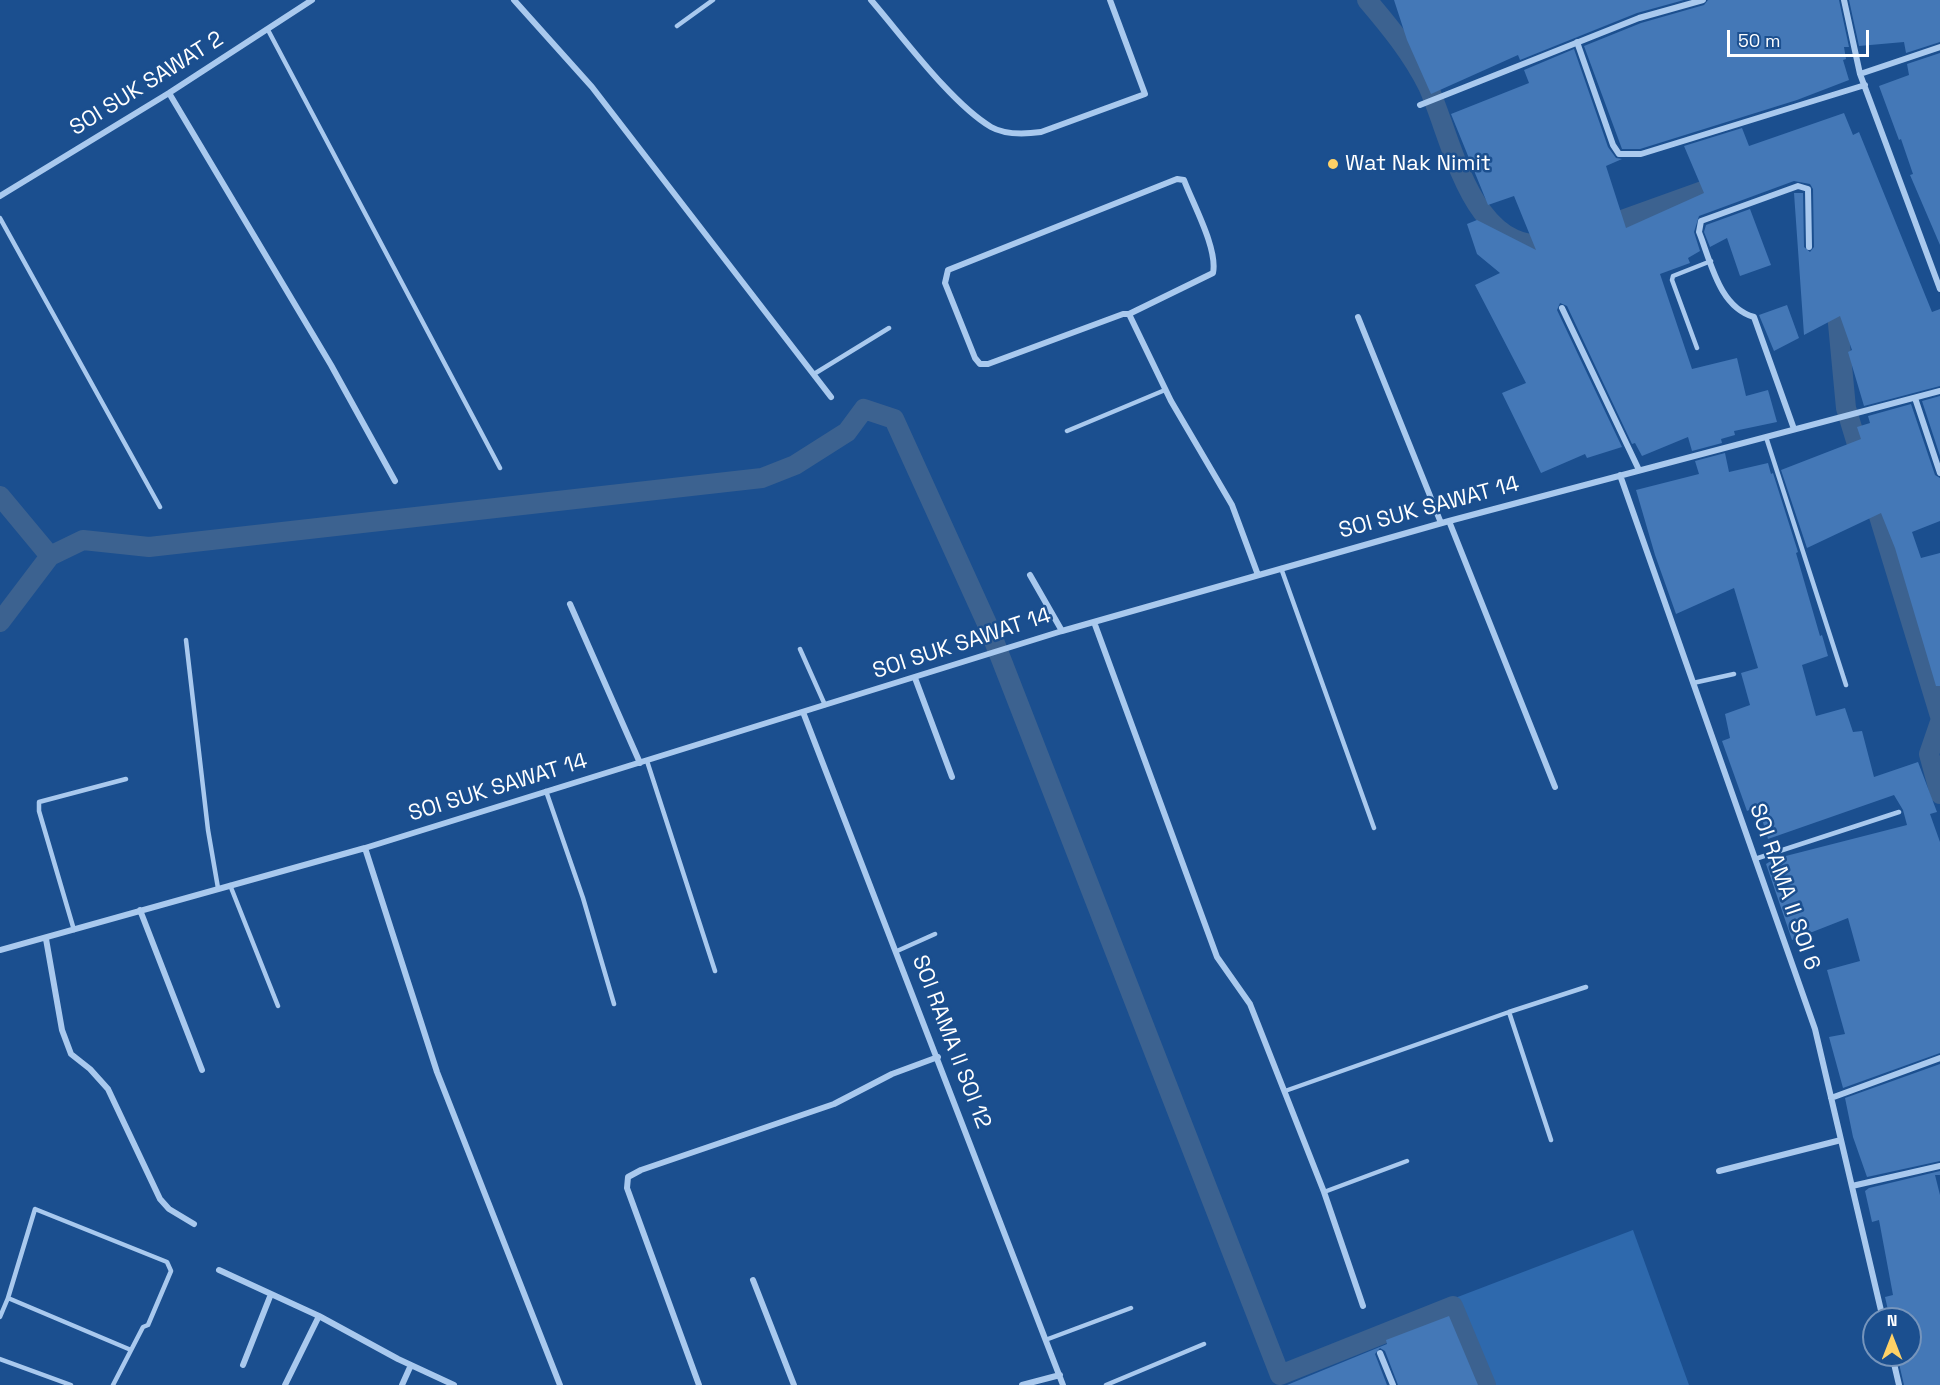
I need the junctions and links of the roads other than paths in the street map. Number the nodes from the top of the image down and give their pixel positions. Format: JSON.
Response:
{"nodes":[{"id":1,"x":312,"y":0,"type":"edge"},
{"id":2,"x":514,"y":0,"type":"edge"},
{"id":3,"x":713,"y":0,"type":"edge"},
{"id":4,"x":871,"y":0,"type":"edge"},
{"id":5,"x":1110,"y":0,"type":"edge"},
{"id":6,"x":1703,"y":0,"type":"edge"},
{"id":7,"x":1844,"y":0,"type":"edge"},
{"id":8,"x":677,"y":26,"type":"dead end"},
{"id":9,"x":268,"y":30,"type":"junction"},
{"id":10,"x":1577,"y":42,"type":"junction"},
{"id":11,"x":1940,"y":47,"type":"edge"},
{"id":12,"x":1860,"y":74,"type":"junction"},
{"id":13,"x":1865,"y":85,"type":"junction"},
{"id":14,"x":169,"y":93,"type":"junction"},
{"id":15,"x":1422,"y":104,"type":"dead end"},
{"id":16,"x":0,"y":196,"type":"edge"},
{"id":17,"x":0,"y":219,"type":"edge"},
{"id":18,"x":1809,"y":247,"type":"dead end"},
{"id":19,"x":1711,"y":261,"type":"junction"},
{"id":20,"x":1940,"y":289,"type":"edge"},
{"id":21,"x":1562,"y":308,"type":"dead end"},
{"id":22,"x":1129,"y":314,"type":"junction"},
{"id":23,"x":1358,"y":317,"type":"dead end"},
{"id":24,"x":889,"y":328,"type":"dead end"},
{"id":25,"x":1697,"y":348,"type":"dead end"},
{"id":26,"x":814,"y":375,"type":"junction"},
{"id":27,"x":1165,"y":390,"type":"junction"},
{"id":28,"x":1940,"y":391,"type":"edge"},
{"id":29,"x":831,"y":397,"type":"dead end"},
{"id":30,"x":1915,"y":398,"type":"junction"},
{"id":31,"x":1794,"y":429,"type":"junction"},
{"id":32,"x":1067,"y":431,"type":"dead end"},
{"id":33,"x":1766,"y":436,"type":"junction"},
{"id":34,"x":500,"y":468,"type":"dead end"},
{"id":35,"x":1639,"y":470,"type":"junction"},
{"id":36,"x":1940,"y":473,"type":"edge"},
{"id":37,"x":1620,"y":475,"type":"junction"},
{"id":38,"x":395,"y":481,"type":"dead end"},
{"id":39,"x":160,"y":507,"type":"dead end"},
{"id":40,"x":1449,"y":520,"type":"junction"},
{"id":41,"x":1441,"y":523,"type":"junction"},
{"id":42,"x":1281,"y":568,"type":"junction"},
{"id":43,"x":1030,"y":575,"type":"dead end"},
{"id":44,"x":1258,"y":575,"type":"junction"},
{"id":45,"x":570,"y":604,"type":"dead end"},
{"id":46,"x":1094,"y":622,"type":"junction"},
{"id":47,"x":1062,"y":631,"type":"junction"},
{"id":48,"x":186,"y":640,"type":"dead end"},
{"id":49,"x":801,"y":649,"type":"dead end"},
{"id":50,"x":1734,"y":674,"type":"dead end"},
{"id":51,"x":915,"y":678,"type":"junction"},
{"id":52,"x":1693,"y":683,"type":"junction"},
{"id":53,"x":1846,"y":686,"type":"dead end"},
{"id":54,"x":825,"y":705,"type":"junction"},
{"id":55,"x":803,"y":712,"type":"junction"},
{"id":56,"x":643,"y":762,"type":"junction"},
{"id":57,"x":952,"y":777,"type":"dead end"},
{"id":58,"x":126,"y":779,"type":"dead end"},
{"id":59,"x":1554,"y":787,"type":"dead end"},
{"id":60,"x":546,"y":791,"type":"junction"},
{"id":61,"x":1899,"y":812,"type":"dead end"},
{"id":62,"x":1374,"y":828,"type":"dead end"},
{"id":63,"x":365,"y":848,"type":"junction"},
{"id":64,"x":1755,"y":859,"type":"junction"},
{"id":65,"x":230,"y":885,"type":"junction"},
{"id":66,"x":218,"y":888,"type":"junction"},
{"id":67,"x":140,"y":910,"type":"junction"},
{"id":68,"x":74,"y":930,"type":"junction"},
{"id":69,"x":935,"y":934,"type":"dead end"},
{"id":70,"x":46,"y":939,"type":"junction"},
{"id":71,"x":0,"y":950,"type":"edge"},
{"id":72,"x":897,"y":951,"type":"junction"},
{"id":73,"x":715,"y":971,"type":"dead end"},
{"id":74,"x":1586,"y":987,"type":"dead end"},
{"id":75,"x":614,"y":1004,"type":"dead end"},
{"id":76,"x":278,"y":1006,"type":"dead end"},
{"id":77,"x":1509,"y":1011,"type":"junction"},
{"id":78,"x":938,"y":1057,"type":"junction"},
{"id":79,"x":1940,"y":1058,"type":"edge"},
{"id":80,"x":202,"y":1070,"type":"dead end"},
{"id":81,"x":1285,"y":1091,"type":"junction"},
{"id":82,"x":1831,"y":1098,"type":"junction"},
{"id":83,"x":1551,"y":1140,"type":"dead end"},
{"id":84,"x":1841,"y":1140,"type":"junction"},
{"id":85,"x":1407,"y":1161,"type":"dead end"},
{"id":86,"x":1940,"y":1166,"type":"edge"},
{"id":87,"x":1719,"y":1171,"type":"dead end"},
{"id":88,"x":1852,"y":1186,"type":"junction"},
{"id":89,"x":1324,"y":1192,"type":"junction"},
{"id":90,"x":194,"y":1224,"type":"dead end"},
{"id":91,"x":219,"y":1270,"type":"dead end"},
{"id":92,"x":753,"y":1280,"type":"dead end"},
{"id":93,"x":271,"y":1294,"type":"junction"},
{"id":94,"x":8,"y":1298,"type":"junction"},
{"id":95,"x":1364,"y":1306,"type":"dead end"},
{"id":96,"x":1880,"y":1307,"type":"edge"},
{"id":97,"x":1131,"y":1308,"type":"dead end"},
{"id":98,"x":319,"y":1316,"type":"junction"},
{"id":99,"x":0,"y":1317,"type":"edge"},
{"id":100,"x":1048,"y":1340,"type":"junction"},
{"id":101,"x":1204,"y":1344,"type":"dead end"},
{"id":102,"x":131,"y":1350,"type":"junction"},
{"id":103,"x":1380,"y":1353,"type":"dead end"},
{"id":104,"x":0,"y":1359,"type":"edge"},
{"id":105,"x":243,"y":1365,"type":"dead end"},
{"id":106,"x":411,"y":1365,"type":"junction"},
{"id":107,"x":1895,"y":1367,"type":"edge"},
{"id":108,"x":1060,"y":1375,"type":"junction"},
{"id":109,"x":71,"y":1385,"type":"edge"},
{"id":110,"x":113,"y":1385,"type":"edge"},
{"id":111,"x":285,"y":1385,"type":"edge"},
{"id":112,"x":402,"y":1385,"type":"edge"},
{"id":113,"x":454,"y":1385,"type":"edge"},
{"id":114,"x":560,"y":1385,"type":"edge"},
{"id":115,"x":699,"y":1385,"type":"edge"},
{"id":116,"x":794,"y":1385,"type":"edge"},
{"id":117,"x":1022,"y":1385,"type":"edge"},
{"id":118,"x":1063,"y":1385,"type":"edge"},
{"id":119,"x":1106,"y":1385,"type":"edge"},
{"id":120,"x":1393,"y":1385,"type":"edge"},
{"id":121,"x":1899,"y":1385,"type":"edge"}],
"edges":[{"from":1,"to":9,"type":"street","name":"SOI SUK SAWAT 2"},
{"from":2,"to":26,"type":"street"},
{"from":3,"to":8,"type":"lane"},
{"from":4,"to":5,"type":"street"},
{"from":6,"to":10,"type":"street"},
{"from":7,"to":12,"type":"street"},
{"from":9,"to":14,"type":"street","name":"SOI SUK SAWAT 2"},
{"from":9,"to":34,"type":"lane"},
{"from":10,"to":13,"type":"street"},
{"from":10,"to":15,"type":"street"},
{"from":11,"to":12,"type":"street"},
{"from":12,"to":13,"type":"street"},
{"from":13,"to":20,"type":"street"},
{"from":14,"to":16,"type":"street","name":"SOI SUK SAWAT 2"},
{"from":14,"to":38,"type":"street"},
{"from":17,"to":39,"type":"lane"},
{"from":18,"to":19,"type":"street"},
{"from":19,"to":25,"type":"lane"},
{"from":19,"to":31,"type":"street"},
{"from":21,"to":35,"type":"street"},
{"from":22,"to":22,"type":"street"},
{"from":22,"to":27,"type":"street"},
{"from":23,"to":41,"type":"street"},
{"from":24,"to":26,"type":"lane"},
{"from":26,"to":29,"type":"street"},
{"from":27,"to":32,"type":"lane"},
{"from":27,"to":44,"type":"street"},
{"from":28,"to":30,"type":"street","name":"SOI SUK SAWAT 14"},
{"from":30,"to":31,"type":"street","name":"SOI SUK SAWAT 14"},
{"from":30,"to":36,"type":"street"},
{"from":31,"to":33,"type":"street","name":"SOI SUK SAWAT 14"},
{"from":33,"to":35,"type":"street","name":"SOI SUK SAWAT 14"},
{"from":33,"to":53,"type":"lane"},
{"from":35,"to":37,"type":"street","name":"SOI SUK SAWAT 14"},
{"from":37,"to":40,"type":"street","name":"SOI SUK SAWAT 14"},
{"from":37,"to":52,"type":"street","name":"SOI RAMA II SOI 6"},
{"from":40,"to":41,"type":"street","name":"SOI SUK SAWAT 14"},
{"from":40,"to":59,"type":"street"},
{"from":41,"to":42,"type":"street","name":"SOI SUK SAWAT 14"},
{"from":42,"to":44,"type":"street","name":"SOI SUK SAWAT 14"},
{"from":42,"to":62,"type":"lane"},
{"from":43,"to":47,"type":"street"},
{"from":44,"to":46,"type":"street","name":"SOI SUK SAWAT 14"},
{"from":45,"to":56,"type":"street"},
{"from":46,"to":47,"type":"street","name":"SOI SUK SAWAT 14"},
{"from":46,"to":81,"type":"street"},
{"from":47,"to":51,"type":"street","name":"SOI SUK SAWAT 14"},
{"from":48,"to":66,"type":"lane"},
{"from":49,"to":54,"type":"lane"},
{"from":50,"to":52,"type":"lane"},
{"from":51,"to":54,"type":"street","name":"SOI SUK SAWAT 14"},
{"from":51,"to":57,"type":"street"},
{"from":52,"to":64,"type":"street","name":"SOI RAMA II SOI 6"},
{"from":54,"to":55,"type":"street","name":"SOI SUK SAWAT 14"},
{"from":55,"to":56,"type":"street","name":"SOI SUK SAWAT 14"},
{"from":55,"to":72,"type":"street","name":"SOI RAMA II SOI 12"},
{"from":56,"to":60,"type":"street","name":"SOI SUK SAWAT 14"},
{"from":56,"to":73,"type":"lane"},
{"from":58,"to":68,"type":"lane"},
{"from":60,"to":63,"type":"street","name":"SOI SUK SAWAT 14"},
{"from":60,"to":75,"type":"lane"},
{"from":61,"to":64,"type":"lane"},
{"from":63,"to":65,"type":"street","name":"SOI SUK SAWAT 14"},
{"from":63,"to":114,"type":"street"},
{"from":64,"to":82,"type":"street","name":"SOI RAMA II SOI 6"},
{"from":65,"to":66,"type":"street","name":"SOI SUK SAWAT 14"},
{"from":65,"to":76,"type":"lane"},
{"from":66,"to":67,"type":"street","name":"SOI SUK SAWAT 14"},
{"from":67,"to":68,"type":"street","name":"SOI SUK SAWAT 14"},
{"from":67,"to":80,"type":"street"},
{"from":68,"to":70,"type":"street","name":"SOI SUK SAWAT 14"},
{"from":69,"to":72,"type":"lane"},
{"from":70,"to":71,"type":"street","name":"SOI SUK SAWAT 14"},
{"from":70,"to":90,"type":"street"},
{"from":72,"to":78,"type":"street","name":"SOI RAMA II SOI 12"},
{"from":74,"to":77,"type":"lane"},
{"from":77,"to":81,"type":"lane"},
{"from":77,"to":83,"type":"lane"},
{"from":78,"to":100,"type":"street","name":"SOI RAMA II SOI 12"},
{"from":78,"to":115,"type":"street"},
{"from":79,"to":82,"type":"street"},
{"from":81,"to":89,"type":"street"},
{"from":82,"to":84,"type":"street","name":"SOI RAMA II SOI 6"},
{"from":84,"to":87,"type":"street"},
{"from":84,"to":88,"type":"street","name":"SOI RAMA II SOI 6"},
{"from":85,"to":89,"type":"lane"},
{"from":86,"to":88,"type":"street"},
{"from":88,"to":96,"type":"street","name":"SOI RAMA II SOI 6"},
{"from":89,"to":95,"type":"street"},
{"from":91,"to":93,"type":"street"},
{"from":92,"to":116,"type":"street"},
{"from":93,"to":98,"type":"street"},
{"from":93,"to":105,"type":"street"},
{"from":94,"to":99,"type":"lane"},
{"from":94,"to":102,"type":"lane"},
{"from":94,"to":102,"type":"lane"},
{"from":97,"to":100,"type":"lane"},
{"from":98,"to":106,"type":"street"},
{"from":98,"to":111,"type":"street"},
{"from":100,"to":108,"type":"street","name":"SOI RAMA II SOI 12"},
{"from":101,"to":119,"type":"lane"},
{"from":102,"to":110,"type":"lane"},
{"from":103,"to":120,"type":"street"},
{"from":104,"to":109,"type":"lane"},
{"from":106,"to":112,"type":"street"},
{"from":106,"to":113,"type":"street"},
{"from":107,"to":121,"type":"street"},
{"from":108,"to":117,"type":"street"},
{"from":108,"to":118,"type":"street","name":"SOI RAMA II SOI 12"}]}
